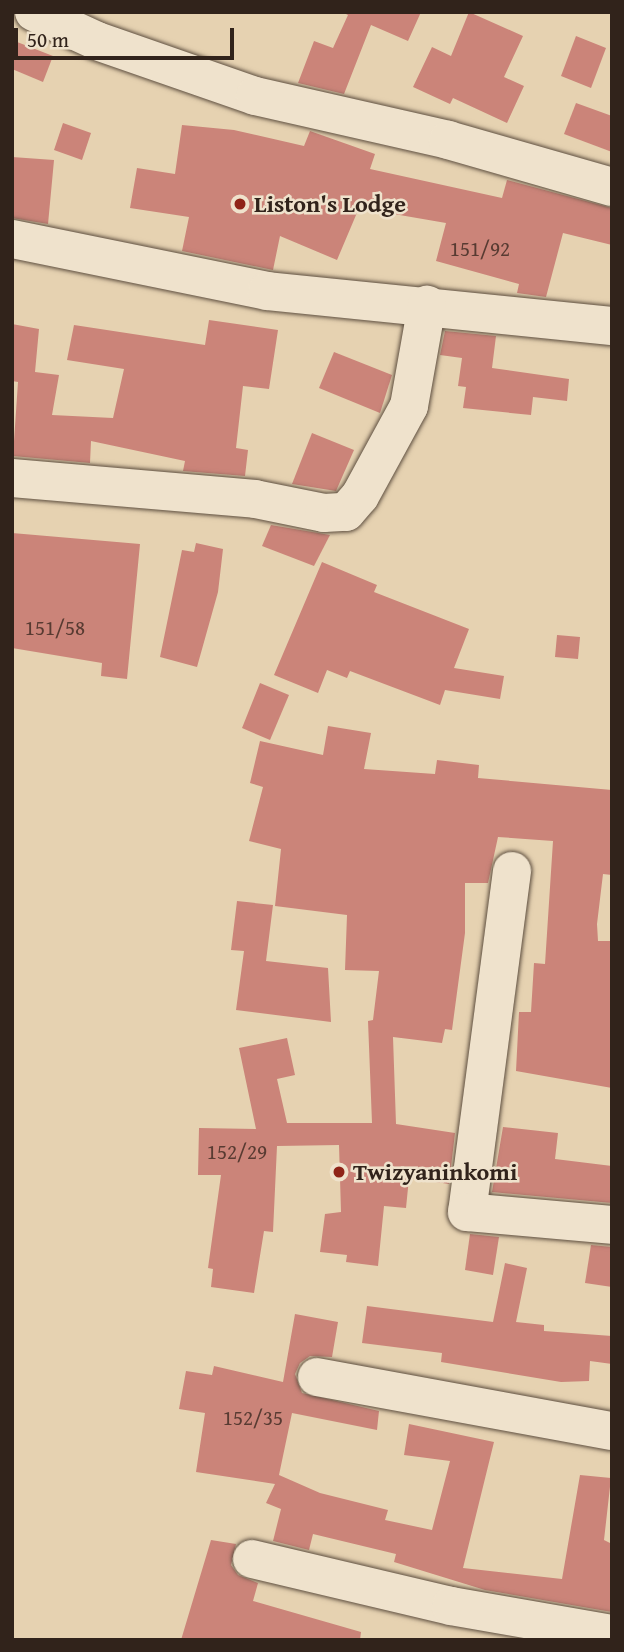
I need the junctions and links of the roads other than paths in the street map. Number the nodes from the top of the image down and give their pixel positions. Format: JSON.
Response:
{"nodes":[{"id":1,"x":34,"y":12,"type":"edge"},
{"id":2,"x":612,"y":187,"type":"edge"},
{"id":3,"x":12,"y":239,"type":"edge"},
{"id":4,"x":427,"y":305,"type":"junction"},
{"id":5,"x":612,"y":326,"type":"edge"},
{"id":6,"x":12,"y":478,"type":"edge"},
{"id":7,"x":512,"y":871,"type":"dead end"},
{"id":8,"x":612,"y":1225,"type":"edge"},
{"id":9,"x":317,"y":1377,"type":"dead end"},
{"id":10,"x":612,"y":1431,"type":"edge"},
{"id":11,"x":252,"y":1559,"type":"dead end"},
{"id":12,"x":612,"y":1634,"type":"edge"}],
"edges":[{"from":1,"to":2,"type":"street"},
{"from":3,"to":4,"type":"street"},
{"from":4,"to":5,"type":"street"},
{"from":4,"to":6,"type":"street"},
{"from":7,"to":8,"type":"street"},
{"from":9,"to":10,"type":"street"},
{"from":11,"to":12,"type":"street"}]}
